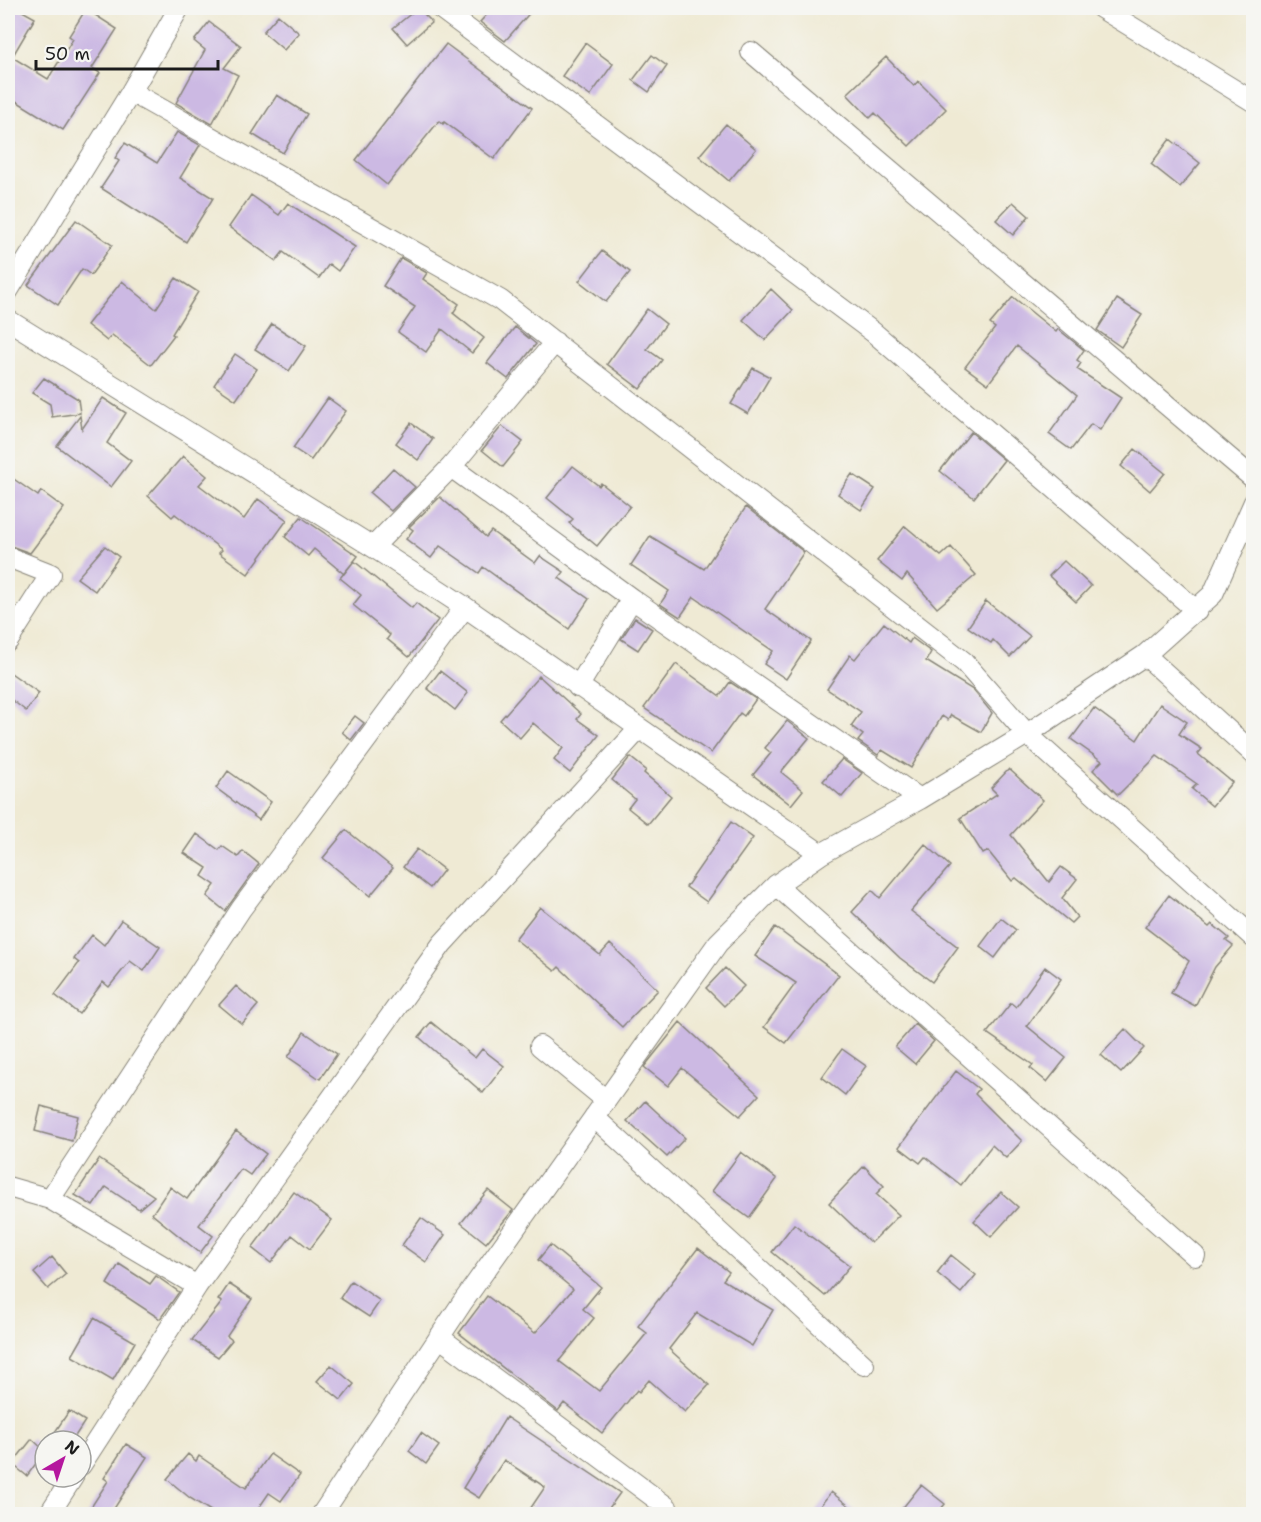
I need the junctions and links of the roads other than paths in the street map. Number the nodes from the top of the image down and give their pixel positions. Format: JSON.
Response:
{"nodes":[{"id":1,"x":179,"y":8,"type":"edge"},
{"id":2,"x":440,"y":8,"type":"edge"},
{"id":3,"x":1101,"y":8,"type":"edge"},
{"id":4,"x":751,"y":52,"type":"dead end"},
{"id":5,"x":131,"y":92,"type":"junction"},
{"id":6,"x":1254,"y":102,"type":"edge"},
{"id":7,"x":8,"y":291,"type":"edge"},
{"id":8,"x":8,"y":320,"type":"edge"},
{"id":9,"x":555,"y":342,"type":"junction"},
{"id":10,"x":451,"y":467,"type":"junction"},
{"id":11,"x":1254,"y":479,"type":"edge"},
{"id":12,"x":1254,"y":502,"type":"edge"},
{"id":13,"x":373,"y":547,"type":"junction"},
{"id":14,"x":8,"y":557,"type":"edge"},
{"id":15,"x":632,"y":599,"type":"junction"},
{"id":16,"x":465,"y":607,"type":"junction"},
{"id":17,"x":1197,"y":611,"type":"junction"},
{"id":18,"x":8,"y":640,"type":"edge"},
{"id":19,"x":1145,"y":655,"type":"junction"},
{"id":20,"x":578,"y":687,"type":"junction"},
{"id":21,"x":639,"y":729,"type":"junction"},
{"id":22,"x":1027,"y":734,"type":"junction"},
{"id":23,"x":1254,"y":754,"type":"edge"},
{"id":24,"x":920,"y":799,"type":"junction"},
{"id":25,"x":821,"y":854,"type":"junction"},
{"id":26,"x":776,"y":885,"type":"junction"},
{"id":27,"x":1254,"y":938,"type":"edge"},
{"id":28,"x":540,"y":1046,"type":"dead end"},
{"id":29,"x":606,"y":1100,"type":"junction"},
{"id":30,"x":594,"y":1117,"type":"junction"},
{"id":31,"x":8,"y":1186,"type":"edge"},
{"id":32,"x":50,"y":1199,"type":"junction"},
{"id":33,"x":1195,"y":1256,"type":"dead end"},
{"id":34,"x":196,"y":1286,"type":"junction"},
{"id":35,"x":439,"y":1336,"type":"junction"},
{"id":36,"x":864,"y":1365,"type":"dead end"},
{"id":37,"x":93,"y":1446,"type":"edge"},
{"id":38,"x":65,"y":1489,"type":"edge"},
{"id":39,"x":49,"y":1515,"type":"edge"},
{"id":40,"x":322,"y":1515,"type":"edge"},
{"id":41,"x":663,"y":1515,"type":"edge"}],
"edges":[{"from":1,"to":5,"type":"street"},
{"from":2,"to":17,"type":"street"},
{"from":3,"to":6,"type":"street"},
{"from":4,"to":11,"type":"street"},
{"from":5,"to":7,"type":"street"},
{"from":5,"to":9,"type":"street"},
{"from":8,"to":13,"type":"street"},
{"from":9,"to":10,"type":"street"},
{"from":9,"to":22,"type":"street"},
{"from":10,"to":13,"type":"street"},
{"from":10,"to":15,"type":"street"},
{"from":12,"to":17,"type":"street"},
{"from":13,"to":16,"type":"street"},
{"from":14,"to":18,"type":"street"},
{"from":15,"to":20,"type":"street"},
{"from":15,"to":24,"type":"street"},
{"from":16,"to":20,"type":"street"},
{"from":16,"to":32,"type":"street"},
{"from":17,"to":19,"type":"street"},
{"from":19,"to":22,"type":"street"},
{"from":19,"to":23,"type":"street"},
{"from":20,"to":21,"type":"street"},
{"from":21,"to":25,"type":"street"},
{"from":21,"to":34,"type":"street"},
{"from":22,"to":24,"type":"street"},
{"from":22,"to":27,"type":"street"},
{"from":24,"to":25,"type":"street"},
{"from":25,"to":26,"type":"street"},
{"from":26,"to":29,"type":"street"},
{"from":26,"to":33,"type":"street"},
{"from":28,"to":29,"type":"street"},
{"from":29,"to":30,"type":"street"},
{"from":30,"to":35,"type":"street"},
{"from":30,"to":36,"type":"street"},
{"from":31,"to":32,"type":"street"},
{"from":32,"to":34,"type":"street"},
{"from":34,"to":37,"type":"street"},
{"from":35,"to":40,"type":"street"},
{"from":35,"to":41,"type":"street"},
{"from":38,"to":39,"type":"street"}]}
